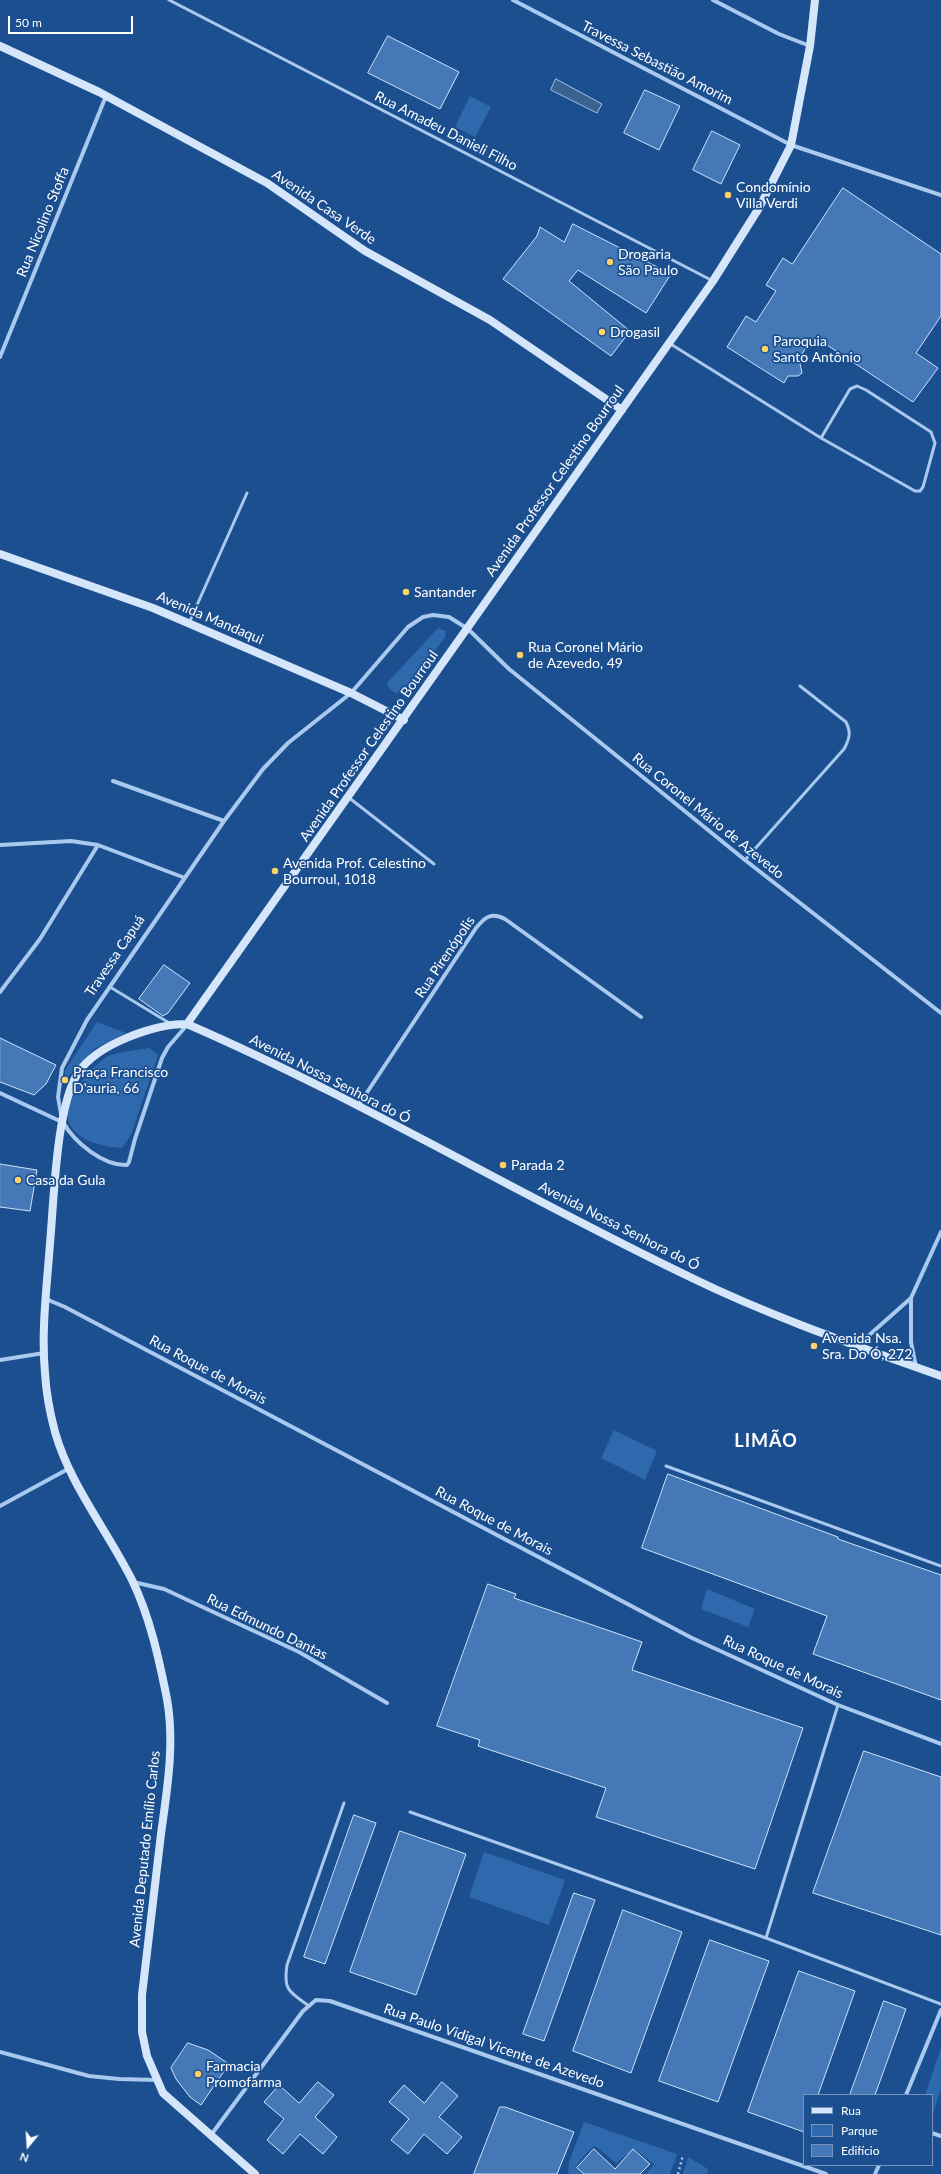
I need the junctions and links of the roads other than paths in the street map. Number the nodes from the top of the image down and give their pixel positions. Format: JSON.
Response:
{"nodes":[{"id":1,"x":169,"y":0,"type":"edge"},
{"id":2,"x":513,"y":0,"type":"edge"},
{"id":3,"x":713,"y":0,"type":"edge"},
{"id":4,"x":815,"y":0,"type":"edge"},
{"id":5,"x":0,"y":46,"type":"edge"},
{"id":6,"x":810,"y":46,"type":"junction"},
{"id":7,"x":106,"y":96,"type":"junction"},
{"id":8,"x":791,"y":145,"type":"junction"},
{"id":9,"x":941,"y":195,"type":"edge"},
{"id":10,"x":713,"y":281,"type":"junction"},
{"id":11,"x":669,"y":343,"type":"junction"},
{"id":12,"x":0,"y":357,"type":"edge"},
{"id":13,"x":622,"y":410,"type":"junction"},
{"id":14,"x":821,"y":438,"type":"junction"},
{"id":15,"x":246,"y":493,"type":"dead end"},
{"id":16,"x":0,"y":554,"type":"edge"},
{"id":17,"x":189,"y":623,"type":"junction"},
{"id":18,"x":468,"y":629,"type":"junction"},
{"id":19,"x":800,"y":686,"type":"dead end"},
{"id":20,"x":352,"y":692,"type":"junction"},
{"id":21,"x":404,"y":720,"type":"junction"},
{"id":22,"x":113,"y":781,"type":"dead end"},
{"id":23,"x":348,"y":797,"type":"junction"},
{"id":24,"x":224,"y":821,"type":"junction"},
{"id":25,"x":98,"y":844,"type":"junction"},
{"id":26,"x":0,"y":845,"type":"edge"},
{"id":27,"x":745,"y":860,"type":"junction"},
{"id":28,"x":434,"y":864,"type":"dead end"},
{"id":29,"x":185,"y":878,"type":"junction"},
{"id":30,"x":110,"y":987,"type":"junction"},
{"id":31,"x":0,"y":992,"type":"edge"},
{"id":32,"x":941,"y":1013,"type":"edge"},
{"id":33,"x":641,"y":1018,"type":"dead end"},
{"id":34,"x":171,"y":1024,"type":"junction"},
{"id":35,"x":187,"y":1024,"type":"junction"},
{"id":36,"x":0,"y":1093,"type":"edge"},
{"id":37,"x":358,"y":1106,"type":"junction"},
{"id":38,"x":63,"y":1122,"type":"junction"},
{"id":39,"x":941,"y":1232,"type":"edge"},
{"id":40,"x":911,"y":1298,"type":"junction"},
{"id":41,"x":46,"y":1299,"type":"junction"},
{"id":42,"x":857,"y":1346,"type":"junction"},
{"id":43,"x":44,"y":1353,"type":"junction"},
{"id":44,"x":0,"y":1360,"type":"edge"},
{"id":45,"x":916,"y":1367,"type":"junction"},
{"id":46,"x":941,"y":1376,"type":"edge"},
{"id":47,"x":666,"y":1466,"type":"dead end"},
{"id":48,"x":68,"y":1469,"type":"junction"},
{"id":49,"x":0,"y":1506,"type":"edge"},
{"id":50,"x":941,"y":1566,"type":"edge"},
{"id":51,"x":133,"y":1582,"type":"junction"},
{"id":52,"x":387,"y":1703,"type":"dead end"},
{"id":53,"x":838,"y":1706,"type":"junction"},
{"id":54,"x":941,"y":1744,"type":"edge"},
{"id":55,"x":344,"y":1803,"type":"dead end"},
{"id":56,"x":410,"y":1812,"type":"dead end"},
{"id":57,"x":766,"y":1938,"type":"junction"},
{"id":58,"x":941,"y":2004,"type":"edge"},
{"id":59,"x":309,"y":2006,"type":"junction"},
{"id":60,"x":941,"y":2010,"type":"edge"},
{"id":61,"x":0,"y":2052,"type":"edge"},
{"id":62,"x":156,"y":2080,"type":"junction"},
{"id":63,"x":906,"y":2094,"type":"edge"},
{"id":64,"x":941,"y":2130,"type":"edge"},
{"id":65,"x":211,"y":2135,"type":"junction"},
{"id":66,"x":940,"y":2136,"type":"edge"},
{"id":67,"x":803,"y":2166,"type":"edge"},
{"id":68,"x":803,"y":2166,"type":"edge"},
{"id":69,"x":255,"y":2174,"type":"edge"},
{"id":70,"x":826,"y":2174,"type":"edge"}],
"edges":[{"from":1,"to":10,"type":"lane","name":"Rua Amadeu Danieli Filho"},
{"from":2,"to":8,"type":"street","name":"Travessa Sebastião Amorim"},
{"from":3,"to":6,"type":"street"},
{"from":4,"to":6,"type":"main road","name":"Avenida Professor Celestino Bourroul"},
{"from":5,"to":7,"type":"main road","name":"Avenida Casa Verde"},
{"from":6,"to":8,"type":"main road","name":"Avenida Professor Celestino Bourroul"},
{"from":7,"to":12,"type":"street","name":"Rua Nicolino Stoffa"},
{"from":7,"to":13,"type":"main road","name":"Avenida Casa Verde"},
{"from":8,"to":9,"type":"street","name":"Travessa Sebastião Amorim"},
{"from":8,"to":10,"type":"main road","name":"Avenida Professor Celestino Bourroul"},
{"from":10,"to":11,"type":"main road","name":"Avenida Professor Celestino Bourroul"},
{"from":11,"to":13,"type":"main road","name":"Avenida Professor Celestino Bourroul"},
{"from":11,"to":14,"type":"lane"},
{"from":13,"to":18,"type":"main road","name":"Avenida Professor Celestino Bourroul"},
{"from":14,"to":14,"type":"lane"},
{"from":15,"to":17,"type":"lane"},
{"from":16,"to":17,"type":"main road","name":"Avenida Mandaqui"},
{"from":17,"to":20,"type":"main road","name":"Avenida Mandaqui"},
{"from":18,"to":20,"type":"street","name":"Rua Coronel Mário de Azevedo"},
{"from":18,"to":21,"type":"main road","name":"Avenida Professor Celestino Bourroul"},
{"from":18,"to":27,"type":"street","name":"Rua Coronel Mário de Azevedo"},
{"from":19,"to":27,"type":"lane"},
{"from":20,"to":21,"type":"main road","name":"Avenida Mandaqui"},
{"from":20,"to":24,"type":"street","name":"Travessa Capuá"},
{"from":21,"to":23,"type":"main road","name":"Avenida Professor Celestino Bourroul"},
{"from":22,"to":24,"type":"street"},
{"from":23,"to":28,"type":"lane"},
{"from":23,"to":35,"type":"main road","name":"Avenida Professor Celestino Bourroul"},
{"from":24,"to":29,"type":"street","name":"Travessa Capuá"},
{"from":25,"to":26,"type":"street"},
{"from":25,"to":29,"type":"street"},
{"from":25,"to":31,"type":"street"},
{"from":27,"to":32,"type":"street","name":"Rua Coronel Mário de Azevedo"},
{"from":29,"to":30,"type":"street","name":"Travessa Capuá"},
{"from":30,"to":34,"type":"lane"},
{"from":30,"to":38,"type":"street","name":"Travessa Capuá"},
{"from":33,"to":37,"type":"street","name":"Rua Pirenópolis"},
{"from":34,"to":35,"type":"main road"},
{"from":34,"to":38,"type":"main road"},
{"from":35,"to":37,"type":"main road","name":"Avenida Nossa Senhora do Ó"},
{"from":35,"to":38,"type":"street"},
{"from":36,"to":38,"type":"street"},
{"from":37,"to":42,"type":"main road","name":"Avenida Nossa Senhora do Ó"},
{"from":38,"to":41,"type":"main road","name":"Avenida Deputado Emílio Carlos"},
{"from":39,"to":40,"type":"street"},
{"from":40,"to":42,"type":"street"},
{"from":40,"to":45,"type":"street"},
{"from":41,"to":43,"type":"main road","name":"Avenida Deputado Emílio Carlos"},
{"from":41,"to":53,"type":"street","name":"Rua Roque de Morais"},
{"from":42,"to":45,"type":"main road","name":"Avenida Nossa Senhora do Ó"},
{"from":43,"to":44,"type":"street"},
{"from":43,"to":48,"type":"main road","name":"Avenida Deputado Emílio Carlos"},
{"from":45,"to":46,"type":"main road","name":"Avenida Nossa Senhora do Ó"},
{"from":47,"to":50,"type":"lane"},
{"from":48,"to":49,"type":"street"},
{"from":48,"to":51,"type":"main road","name":"Avenida Deputado Emílio Carlos"},
{"from":51,"to":52,"type":"street","name":"Rua Edmundo Dantas"},
{"from":51,"to":62,"type":"main road","name":"Avenida Deputado Emílio Carlos"},
{"from":53,"to":54,"type":"street","name":"Rua Roque de Morais"},
{"from":53,"to":57,"type":"lane"},
{"from":55,"to":59,"type":"lane"},
{"from":56,"to":57,"type":"lane"},
{"from":57,"to":58,"type":"lane"},
{"from":59,"to":65,"type":"street","name":"Rua Paulo Vidigal Vicente de Azevedo"},
{"from":59,"to":68,"type":"street","name":"Rua Paulo Vidigal Vicente de Azevedo"},
{"from":60,"to":63,"type":"street"},
{"from":61,"to":62,"type":"street"},
{"from":62,"to":65,"type":"main road","name":"Avenida Deputado Emílio Carlos"},
{"from":64,"to":66,"type":"street"},
{"from":65,"to":69,"type":"main road","name":"Avenida Deputado Emílio Carlos"},
{"from":67,"to":70,"type":"street","name":"Rua Paulo Vidigal Vicente de Azevedo"}]}
